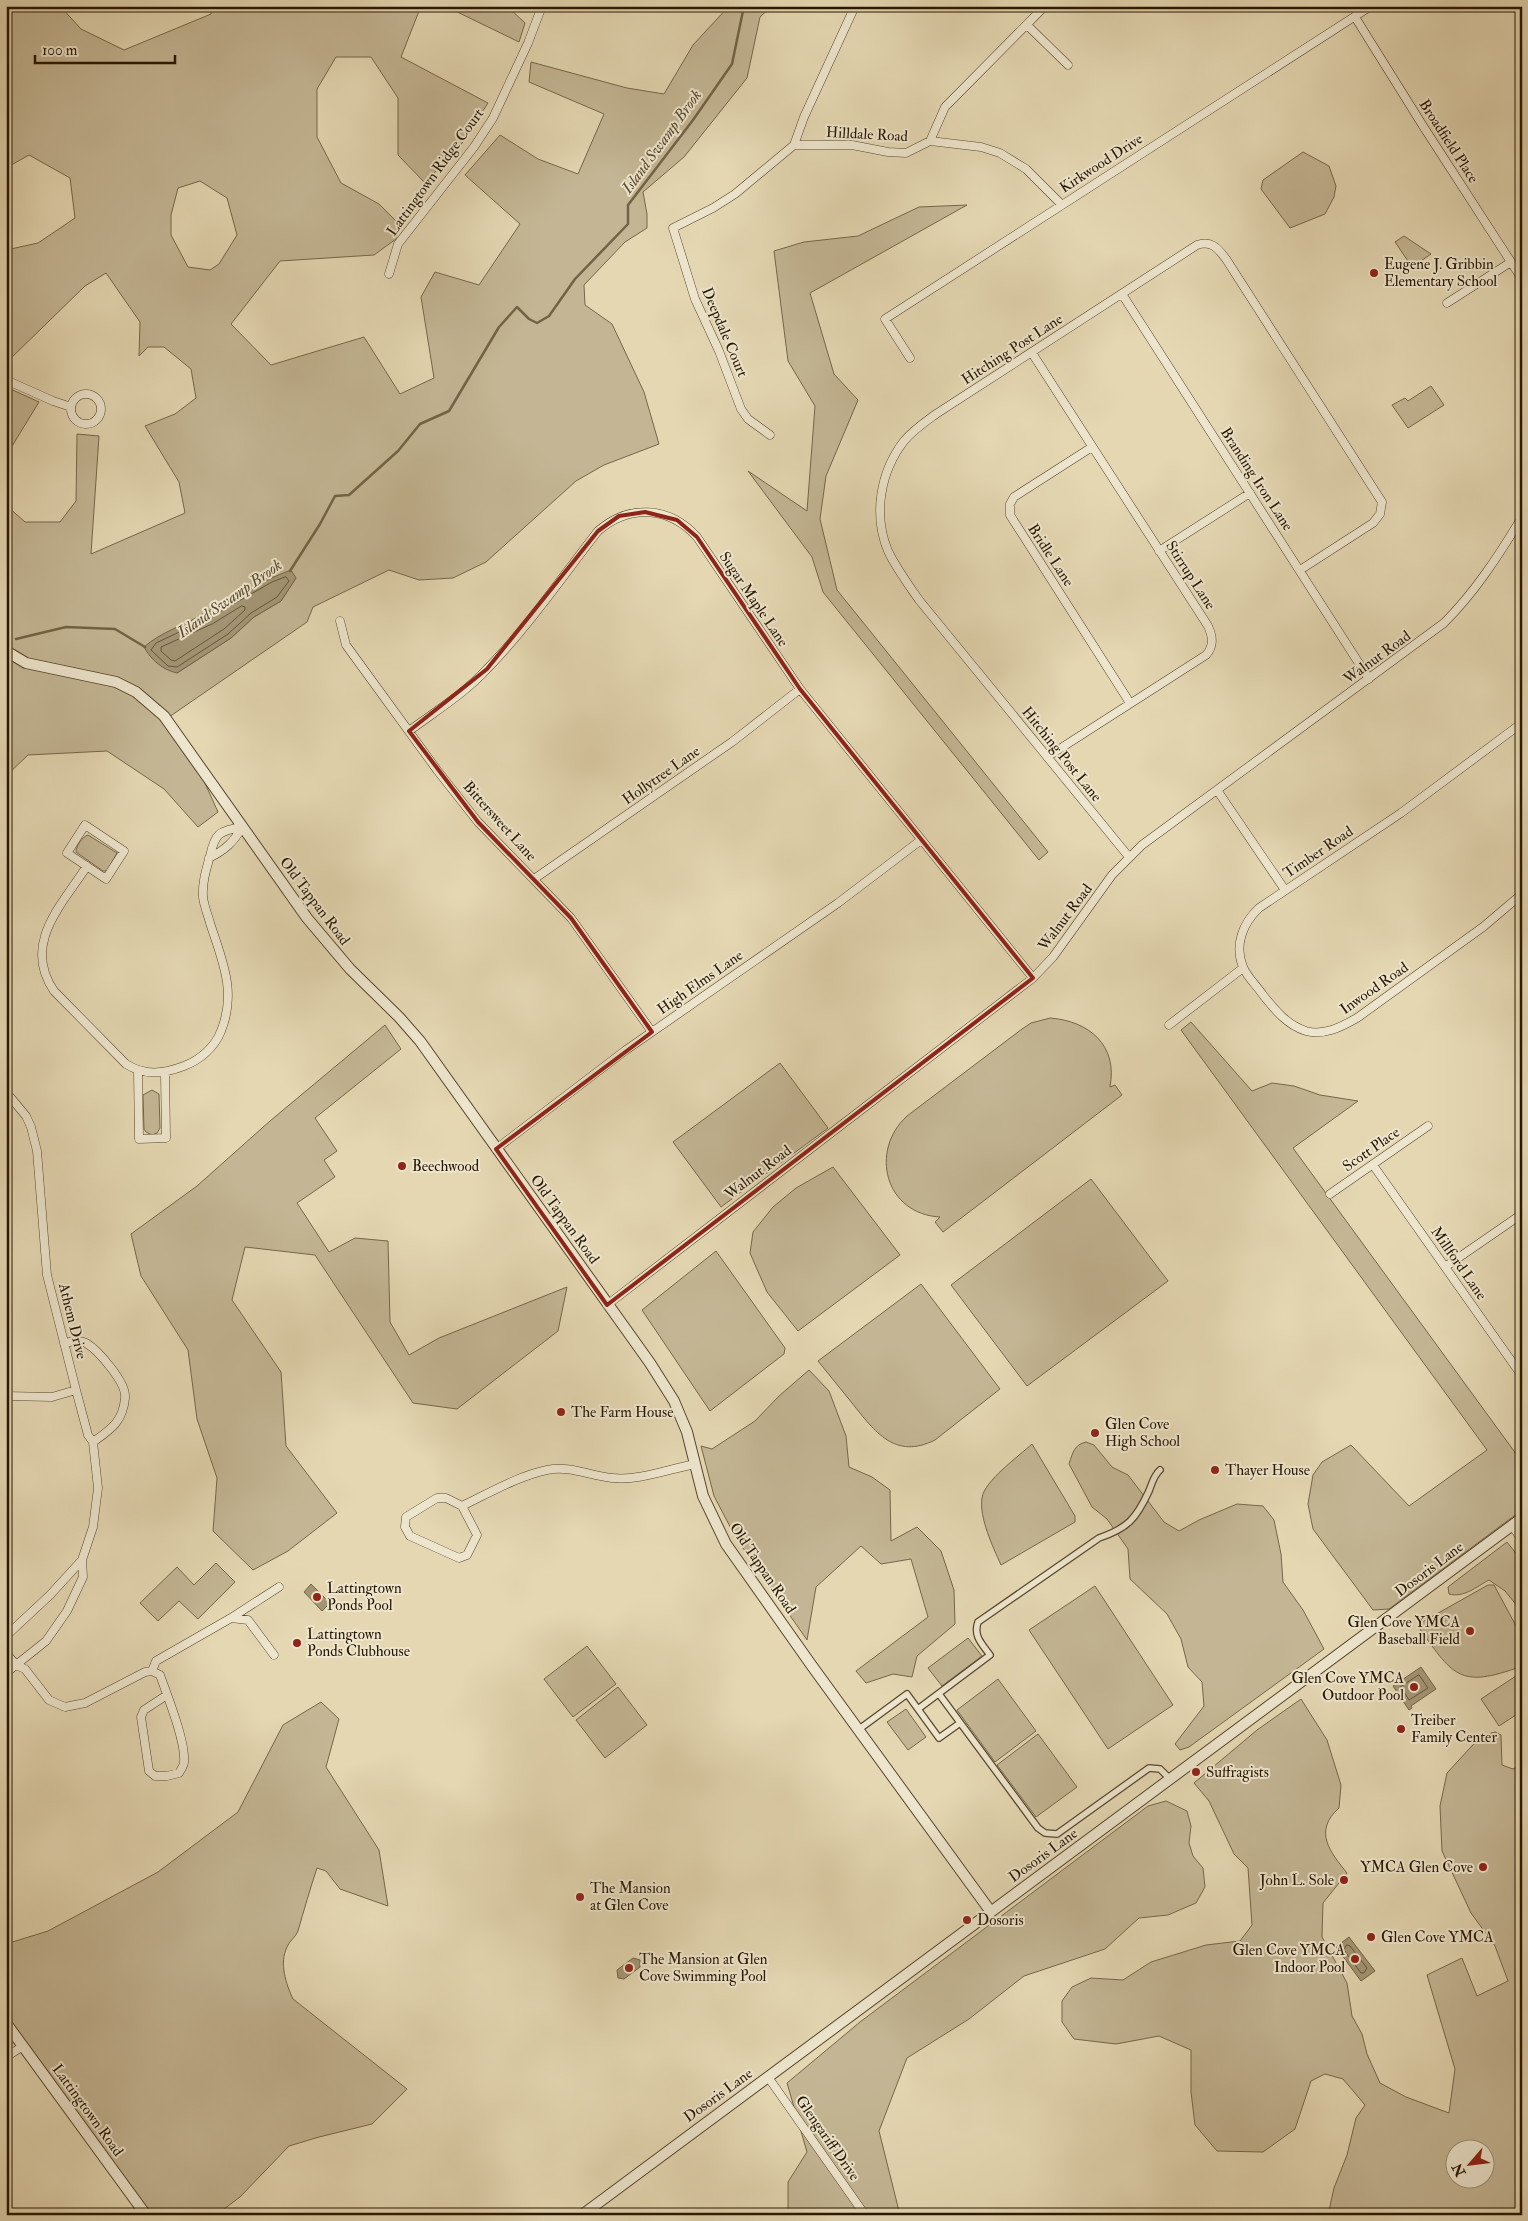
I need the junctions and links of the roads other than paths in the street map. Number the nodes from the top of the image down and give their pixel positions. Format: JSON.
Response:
{"nodes":[{"id":1,"x":542,"y":6,"type":"edge"},
{"id":2,"x":855,"y":6,"type":"edge"},
{"id":3,"x":1045,"y":6,"type":"edge"},
{"id":4,"x":1371,"y":6,"type":"edge"},
{"id":5,"x":1355,"y":17,"type":"junction"},
{"id":6,"x":1027,"y":25,"type":"junction"},
{"id":7,"x":1068,"y":65,"type":"dead end"},
{"id":8,"x":930,"y":141,"type":"junction"},
{"id":9,"x":794,"y":145,"type":"junction"},
{"id":10,"x":1062,"y":205,"type":"junction"},
{"id":11,"x":1511,"y":262,"type":"junction"},
{"id":12,"x":389,"y":274,"type":"dead end"},
{"id":13,"x":1522,"y":279,"type":"edge"},
{"id":14,"x":1122,"y":294,"type":"junction"},
{"id":15,"x":1447,"y":303,"type":"dead end"},
{"id":16,"x":1032,"y":353,"type":"junction"},
{"id":17,"x":910,"y":358,"type":"dead end"},
{"id":18,"x":6,"y":380,"type":"edge"},
{"id":19,"x":71,"y":407,"type":"dead end"},
{"id":20,"x":770,"y":435,"type":"dead end"},
{"id":21,"x":1092,"y":447,"type":"junction"},
{"id":22,"x":1250,"y":493,"type":"junction"},
{"id":23,"x":1521,"y":523,"type":"edge"},
{"id":24,"x":1160,"y":551,"type":"junction"},
{"id":25,"x":1300,"y":570,"type":"junction"},
{"id":26,"x":340,"y":621,"type":"dead end"},
{"id":27,"x":6,"y":651,"type":"edge"},
{"id":28,"x":1369,"y":679,"type":"junction"},
{"id":29,"x":800,"y":690,"type":"junction"},
{"id":30,"x":1130,"y":703,"type":"junction"},
{"id":31,"x":1522,"y":723,"type":"edge"},
{"id":32,"x":409,"y":731,"type":"junction"},
{"id":33,"x":1047,"y":757,"type":"junction"},
{"id":34,"x":1217,"y":790,"type":"junction"},
{"id":35,"x":242,"y":827,"type":"junction"},
{"id":36,"x":922,"y":840,"type":"junction"},
{"id":37,"x":209,"y":858,"type":"junction"},
{"id":38,"x":1129,"y":858,"type":"junction"},
{"id":39,"x":87,"y":866,"type":"junction"},
{"id":40,"x":534,"y":879,"type":"junction"},
{"id":41,"x":1285,"y":890,"type":"junction"},
{"id":42,"x":1522,"y":894,"type":"edge"},
{"id":43,"x":1243,"y":968,"type":"junction"},
{"id":44,"x":1033,"y":978,"type":"junction"},
{"id":45,"x":1169,"y":1026,"type":"dead end"},
{"id":46,"x":652,"y":1032,"type":"junction"},
{"id":47,"x":138,"y":1072,"type":"junction"},
{"id":48,"x":165,"y":1073,"type":"junction"},
{"id":49,"x":6,"y":1092,"type":"edge"},
{"id":50,"x":1428,"y":1126,"type":"dead end"},
{"id":51,"x":496,"y":1149,"type":"junction"},
{"id":52,"x":1373,"y":1164,"type":"junction"},
{"id":53,"x":1330,"y":1194,"type":"dead end"},
{"id":54,"x":1522,"y":1214,"type":"edge"},
{"id":55,"x":1445,"y":1267,"type":"junction"},
{"id":56,"x":607,"y":1304,"type":"junction"},
{"id":57,"x":64,"y":1343,"type":"junction"},
{"id":58,"x":1522,"y":1376,"type":"edge"},
{"id":59,"x":76,"y":1390,"type":"junction"},
{"id":60,"x":6,"y":1396,"type":"edge"},
{"id":61,"x":92,"y":1442,"type":"junction"},
{"id":62,"x":695,"y":1464,"type":"junction"},
{"id":63,"x":1160,"y":1470,"type":"dead end"},
{"id":64,"x":462,"y":1506,"type":"junction"},
{"id":65,"x":1522,"y":1518,"type":"edge"},
{"id":66,"x":1512,"y":1526,"type":"junction"},
{"id":67,"x":1522,"y":1539,"type":"edge"},
{"id":68,"x":82,"y":1560,"type":"junction"},
{"id":69,"x":278,"y":1587,"type":"dead end"},
{"id":70,"x":231,"y":1618,"type":"junction"},
{"id":71,"x":6,"y":1636,"type":"edge"},
{"id":72,"x":6,"y":1653,"type":"edge"},
{"id":73,"x":274,"y":1655,"type":"dead end"},
{"id":74,"x":16,"y":1665,"type":"junction"},
{"id":75,"x":152,"y":1671,"type":"junction"},
{"id":76,"x":6,"y":1673,"type":"edge"},
{"id":77,"x":939,"y":1694,"type":"junction"},
{"id":78,"x":167,"y":1695,"type":"junction"},
{"id":79,"x":918,"y":1709,"type":"junction"},
{"id":80,"x":960,"y":1723,"type":"junction"},
{"id":81,"x":858,"y":1730,"type":"junction"},
{"id":82,"x":1171,"y":1780,"type":"junction"},
{"id":83,"x":991,"y":1912,"type":"junction"},
{"id":84,"x":6,"y":2023,"type":"edge"},
{"id":85,"x":23,"y":2046,"type":"junction"},
{"id":86,"x":6,"y":2057,"type":"edge"},
{"id":87,"x":768,"y":2077,"type":"junction"},
{"id":88,"x":864,"y":2214,"type":"edge"},
{"id":89,"x":146,"y":2215,"type":"edge"},
{"id":90,"x":582,"y":2215,"type":"edge"}],
"edges":[{"from":1,"to":12,"type":"street","name":"Lattingtown Ridge Court"},
{"from":2,"to":9,"type":"street"},
{"from":3,"to":6,"type":"street"},
{"from":4,"to":5,"type":"street","name":"Kirkwood Drive"},
{"from":5,"to":10,"type":"street","name":"Kirkwood Drive"},
{"from":5,"to":11,"type":"street","name":"Broadfield Place"},
{"from":6,"to":7,"type":"street"},
{"from":6,"to":8,"type":"street"},
{"from":8,"to":9,"type":"street","name":"Hilldale Road"},
{"from":8,"to":10,"type":"street"},
{"from":9,"to":20,"type":"street","name":"Deepdale Court"},
{"from":10,"to":17,"type":"street","name":"Kirkwood Drive"},
{"from":11,"to":13,"type":"street","name":"Broadfield Place"},
{"from":11,"to":15,"type":"street"},
{"from":14,"to":16,"type":"street","name":"Hitching Post Lane"},
{"from":14,"to":22,"type":"street","name":"Branding Iron Lane"},
{"from":14,"to":25,"type":"street","name":"Hitching Post Lane"},
{"from":16,"to":21,"type":"street","name":"Stirrup Lane"},
{"from":16,"to":33,"type":"street","name":"Hitching Post Lane"},
{"from":18,"to":19,"type":"street"},
{"from":21,"to":24,"type":"street","name":"Stirrup Lane"},
{"from":21,"to":30,"type":"street","name":"Bridle Lane"},
{"from":22,"to":24,"type":"street"},
{"from":22,"to":25,"type":"street","name":"Branding Iron Lane"},
{"from":23,"to":28,"type":"street","name":"Walnut Road"},
{"from":24,"to":30,"type":"street","name":"Stirrup Lane"},
{"from":25,"to":28,"type":"street","name":"Branding Iron Lane"},
{"from":26,"to":32,"type":"street","name":"Bittersweet Lane"},
{"from":27,"to":35,"type":"street","name":"Old Tappan Road"},
{"from":28,"to":34,"type":"street","name":"Walnut Road"},
{"from":29,"to":32,"type":"street","name":"Sugar Maple Lane"},
{"from":29,"to":36,"type":"street","name":"Sugar Maple Lane"},
{"from":29,"to":40,"type":"street","name":"Hollytree Lane"},
{"from":30,"to":33,"type":"street","name":"Stirrup Lane"},
{"from":31,"to":41,"type":"street","name":"Timber Road"},
{"from":32,"to":40,"type":"street","name":"Bittersweet Lane"},
{"from":33,"to":38,"type":"street","name":"Hitching Post Lane"},
{"from":34,"to":38,"type":"street","name":"Walnut Road"},
{"from":34,"to":41,"type":"street"},
{"from":35,"to":37,"type":"street"},
{"from":35,"to":37,"type":"street"},
{"from":35,"to":51,"type":"street","name":"Old Tappan Road"},
{"from":36,"to":44,"type":"street","name":"Sugar Maple Lane"},
{"from":36,"to":46,"type":"street","name":"High Elms Lane"},
{"from":37,"to":48,"type":"street"},
{"from":38,"to":44,"type":"street","name":"Walnut Road"},
{"from":39,"to":39,"type":"street"},
{"from":39,"to":47,"type":"street"},
{"from":40,"to":46,"type":"street","name":"Bittersweet Lane"},
{"from":41,"to":43,"type":"street","name":"Timber Road"},
{"from":42,"to":43,"type":"street","name":"Inwood Road"},
{"from":43,"to":45,"type":"street"},
{"from":44,"to":56,"type":"street","name":"Walnut Road"},
{"from":46,"to":51,"type":"street","name":"High Elms Lane"},
{"from":47,"to":48,"type":"street"},
{"from":47,"to":48,"type":"street"},
{"from":49,"to":57,"type":"street","name":"Athem Drive"},
{"from":50,"to":52,"type":"street","name":"Scott Place"},
{"from":51,"to":56,"type":"street","name":"Old Tappan Road"},
{"from":52,"to":53,"type":"street","name":"Scott Place"},
{"from":52,"to":55,"type":"street","name":"Millford Lane"},
{"from":54,"to":55,"type":"street"},
{"from":55,"to":58,"type":"street","name":"Millford Lane"},
{"from":56,"to":62,"type":"street","name":"Old Tappan Road"},
{"from":57,"to":59,"type":"street","name":"Athem Drive"},
{"from":57,"to":61,"type":"street"},
{"from":59,"to":60,"type":"street"},
{"from":59,"to":61,"type":"street","name":"Athem Drive"},
{"from":61,"to":68,"type":"street","name":"Athem Drive"},
{"from":62,"to":64,"type":"street"},
{"from":62,"to":81,"type":"street","name":"Old Tappan Road"},
{"from":63,"to":77,"type":"street"},
{"from":64,"to":64,"type":"street"},
{"from":65,"to":66,"type":"street","name":"Dosoris Lane"},
{"from":66,"to":67,"type":"street"},
{"from":66,"to":82,"type":"street","name":"Dosoris Lane"},
{"from":68,"to":71,"type":"street","name":"Athem Drive"},
{"from":68,"to":74,"type":"street","name":"Athem Drive"},
{"from":69,"to":70,"type":"street"},
{"from":70,"to":73,"type":"street"},
{"from":70,"to":75,"type":"street"},
{"from":72,"to":74,"type":"street"},
{"from":74,"to":75,"type":"street"},
{"from":74,"to":76,"type":"street","name":"Athem Drive"},
{"from":75,"to":78,"type":"street"},
{"from":77,"to":79,"type":"street"},
{"from":77,"to":80,"type":"street"},
{"from":78,"to":78,"type":"street"},
{"from":79,"to":80,"type":"street"},
{"from":79,"to":81,"type":"street"},
{"from":80,"to":82,"type":"street"},
{"from":81,"to":83,"type":"street","name":"Old Tappan Road"},
{"from":82,"to":83,"type":"street","name":"Dosoris Lane"},
{"from":83,"to":87,"type":"street","name":"Dosoris Lane"},
{"from":84,"to":85,"type":"street","name":"Lattingtown Road"},
{"from":85,"to":86,"type":"street"},
{"from":85,"to":89,"type":"street","name":"Lattingtown Road"},
{"from":87,"to":88,"type":"street","name":"Glengariff Drive"},
{"from":87,"to":90,"type":"street","name":"Dosoris Lane"}]}
